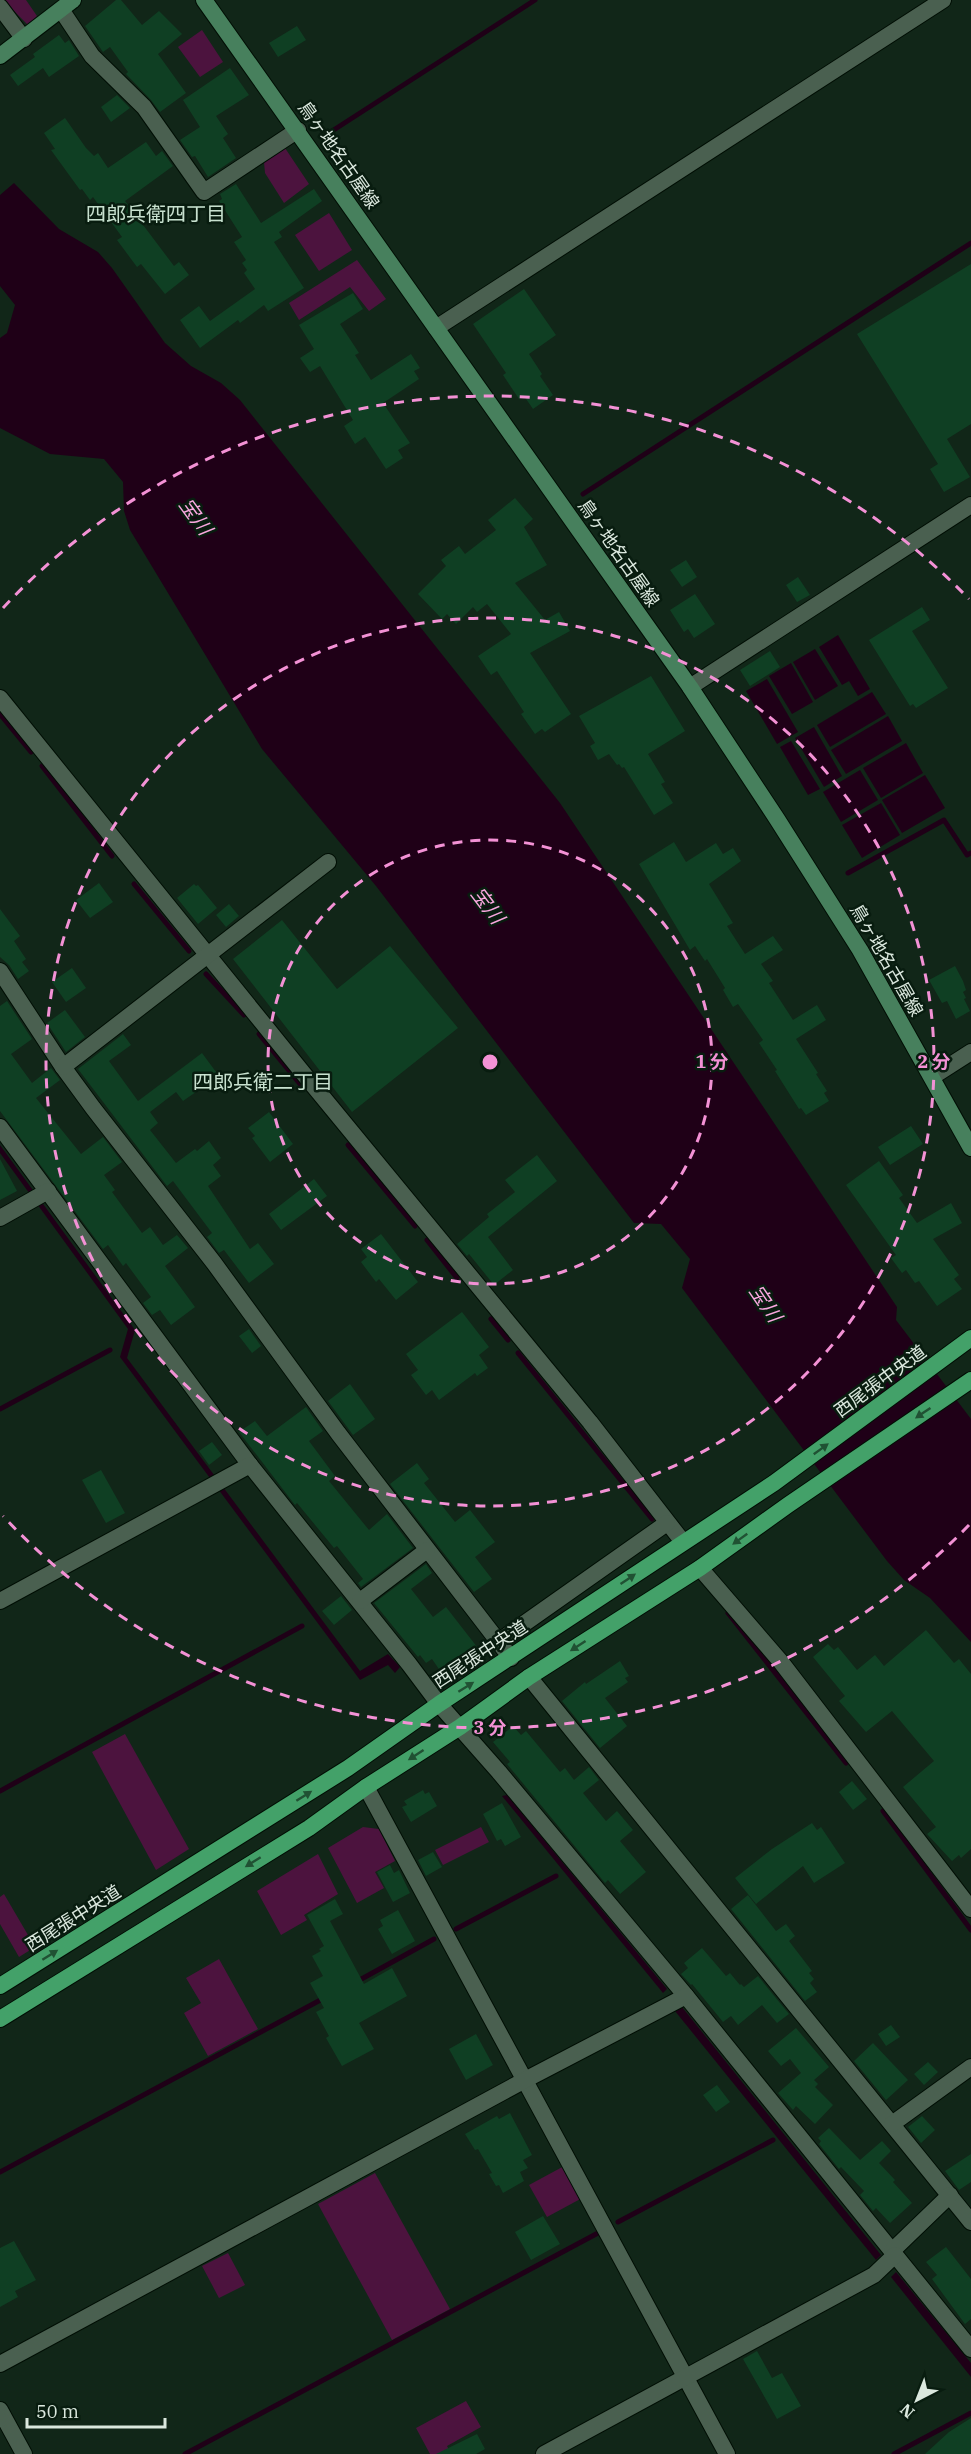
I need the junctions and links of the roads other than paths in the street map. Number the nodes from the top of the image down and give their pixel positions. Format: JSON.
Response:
{"nodes":[{"id":1,"x":204,"y":0,"type":"edge"},
{"id":2,"x":944,"y":0,"type":"edge"},
{"id":3,"x":68,"y":5,"type":"edge"},
{"id":4,"x":0,"y":7,"type":"edge"},
{"id":5,"x":24,"y":39,"type":"junction"},
{"id":6,"x":0,"y":56,"type":"edge"},
{"id":7,"x":298,"y":130,"type":"junction"},
{"id":8,"x":436,"y":328,"type":"junction"},
{"id":9,"x":971,"y":505,"type":"edge"},
{"id":10,"x":690,"y":687,"type":"junction"},
{"id":11,"x":0,"y":698,"type":"edge"},
{"id":12,"x":328,"y":862,"type":"dead end"},
{"id":13,"x":208,"y":955,"type":"junction"},
{"id":14,"x":0,"y":971,"type":"edge"},
{"id":15,"x":971,"y":1052,"type":"edge"},
{"id":16,"x":63,"y":1067,"type":"junction"},
{"id":17,"x":932,"y":1077,"type":"junction"},
{"id":18,"x":0,"y":1127,"type":"edge"},
{"id":19,"x":971,"y":1148,"type":"edge"},
{"id":20,"x":39,"y":1196,"type":"junction"},
{"id":21,"x":0,"y":1218,"type":"edge"},
{"id":22,"x":971,"y":1338,"type":"edge"},
{"id":23,"x":971,"y":1380,"type":"edge"},
{"id":24,"x":250,"y":1465,"type":"junction"},
{"id":25,"x":667,"y":1523,"type":"junction"},
{"id":26,"x":683,"y":1542,"type":"junction"},
{"id":27,"x":427,"y":1550,"type":"junction"},
{"id":28,"x":700,"y":1568,"type":"junction"},
{"id":29,"x":0,"y":1601,"type":"edge"},
{"id":30,"x":360,"y":1601,"type":"junction"},
{"id":31,"x":498,"y":1642,"type":"junction"},
{"id":32,"x":511,"y":1658,"type":"junction"},
{"id":33,"x":529,"y":1677,"type":"junction"},
{"id":34,"x":439,"y":1704,"type":"junction"},
{"id":35,"x":460,"y":1727,"type":"junction"},
{"id":36,"x":366,"y":1787,"type":"junction"},
{"id":37,"x":971,"y":1909,"type":"edge"},
{"id":38,"x":0,"y":1986,"type":"edge"},
{"id":39,"x":686,"y":1996,"type":"junction"},
{"id":40,"x":0,"y":2019,"type":"edge"},
{"id":41,"x":971,"y":2067,"type":"edge"},
{"id":42,"x":525,"y":2080,"type":"junction"},
{"id":43,"x":892,"y":2124,"type":"junction"},
{"id":44,"x":950,"y":2195,"type":"junction"},
{"id":45,"x":971,"y":2222,"type":"edge"},
{"id":46,"x":893,"y":2253,"type":"junction"},
{"id":47,"x":971,"y":2349,"type":"edge"},
{"id":48,"x":0,"y":2364,"type":"edge"},
{"id":49,"x":686,"y":2377,"type":"junction"},
{"id":50,"x":0,"y":2410,"type":"edge"},
{"id":51,"x":24,"y":2454,"type":"edge"},
{"id":52,"x":544,"y":2454,"type":"edge"},
{"id":53,"x":727,"y":2454,"type":"edge"}],
"edges":[{"from":1,"to":7,"type":"main road","name":"鳥ヶ地名古屋線"},
{"from":2,"to":8,"type":"street"},
{"from":3,"to":5,"type":"main road"},
{"from":3,"to":7,"type":"street"},
{"from":4,"to":5,"type":"street"},
{"from":5,"to":6,"type":"main road"},
{"from":7,"to":8,"type":"main road","name":"鳥ヶ地名古屋線"},
{"from":8,"to":10,"type":"main road","name":"鳥ヶ地名古屋線"},
{"from":9,"to":10,"type":"street"},
{"from":10,"to":17,"type":"main road","name":"鳥ヶ地名古屋線"},
{"from":11,"to":13,"type":"street"},
{"from":12,"to":13,"type":"street"},
{"from":13,"to":16,"type":"street"},
{"from":13,"to":25,"type":"street"},
{"from":14,"to":16,"type":"street"},
{"from":15,"to":17,"type":"street"},
{"from":16,"to":27,"type":"street"},
{"from":17,"to":19,"type":"main road","name":"鳥ヶ地名古屋線"},
{"from":18,"to":20,"type":"street"},
{"from":20,"to":21,"type":"street"},
{"from":20,"to":24,"type":"street"},
{"from":26,"to":22,"type":"main road","name":"西尾張中央道","one_way":true},
{"from":23,"to":28,"type":"main road","one_way":true},
{"from":24,"to":29,"type":"street"},
{"from":24,"to":30,"type":"street"},
{"from":25,"to":26,"type":"street"},
{"from":25,"to":31,"type":"street"},
{"from":32,"to":26,"type":"main road","name":"西尾張中央道","one_way":true},
{"from":27,"to":30,"type":"street"},
{"from":27,"to":31,"type":"street"},
{"from":28,"to":33,"type":"main road","one_way":true},
{"from":28,"to":37,"type":"street"},
{"from":30,"to":34,"type":"street"},
{"from":31,"to":32,"type":"street"},
{"from":34,"to":32,"type":"main road","name":"西尾張中央道","one_way":true},
{"from":33,"to":35,"type":"main road"},
{"from":33,"to":43,"type":"street"},
{"from":34,"to":35,"type":"street"},
{"from":38,"to":34,"type":"main road","name":"西尾張中央道","one_way":true},
{"from":35,"to":36,"type":"main road","one_way":true},
{"from":35,"to":39,"type":"street"},
{"from":36,"to":40,"type":"main road","one_way":true},
{"from":36,"to":42,"type":"street"},
{"from":39,"to":42,"type":"street"},
{"from":39,"to":46,"type":"street"},
{"from":41,"to":43,"type":"street"},
{"from":42,"to":48,"type":"street"},
{"from":42,"to":49,"type":"street"},
{"from":43,"to":44,"type":"street"},
{"from":44,"to":45,"type":"street"},
{"from":44,"to":46,"type":"street"},
{"from":46,"to":47,"type":"street"},
{"from":46,"to":49,"type":"street"},
{"from":49,"to":52,"type":"street"},
{"from":49,"to":53,"type":"street"},
{"from":50,"to":51,"type":"street"}]}
